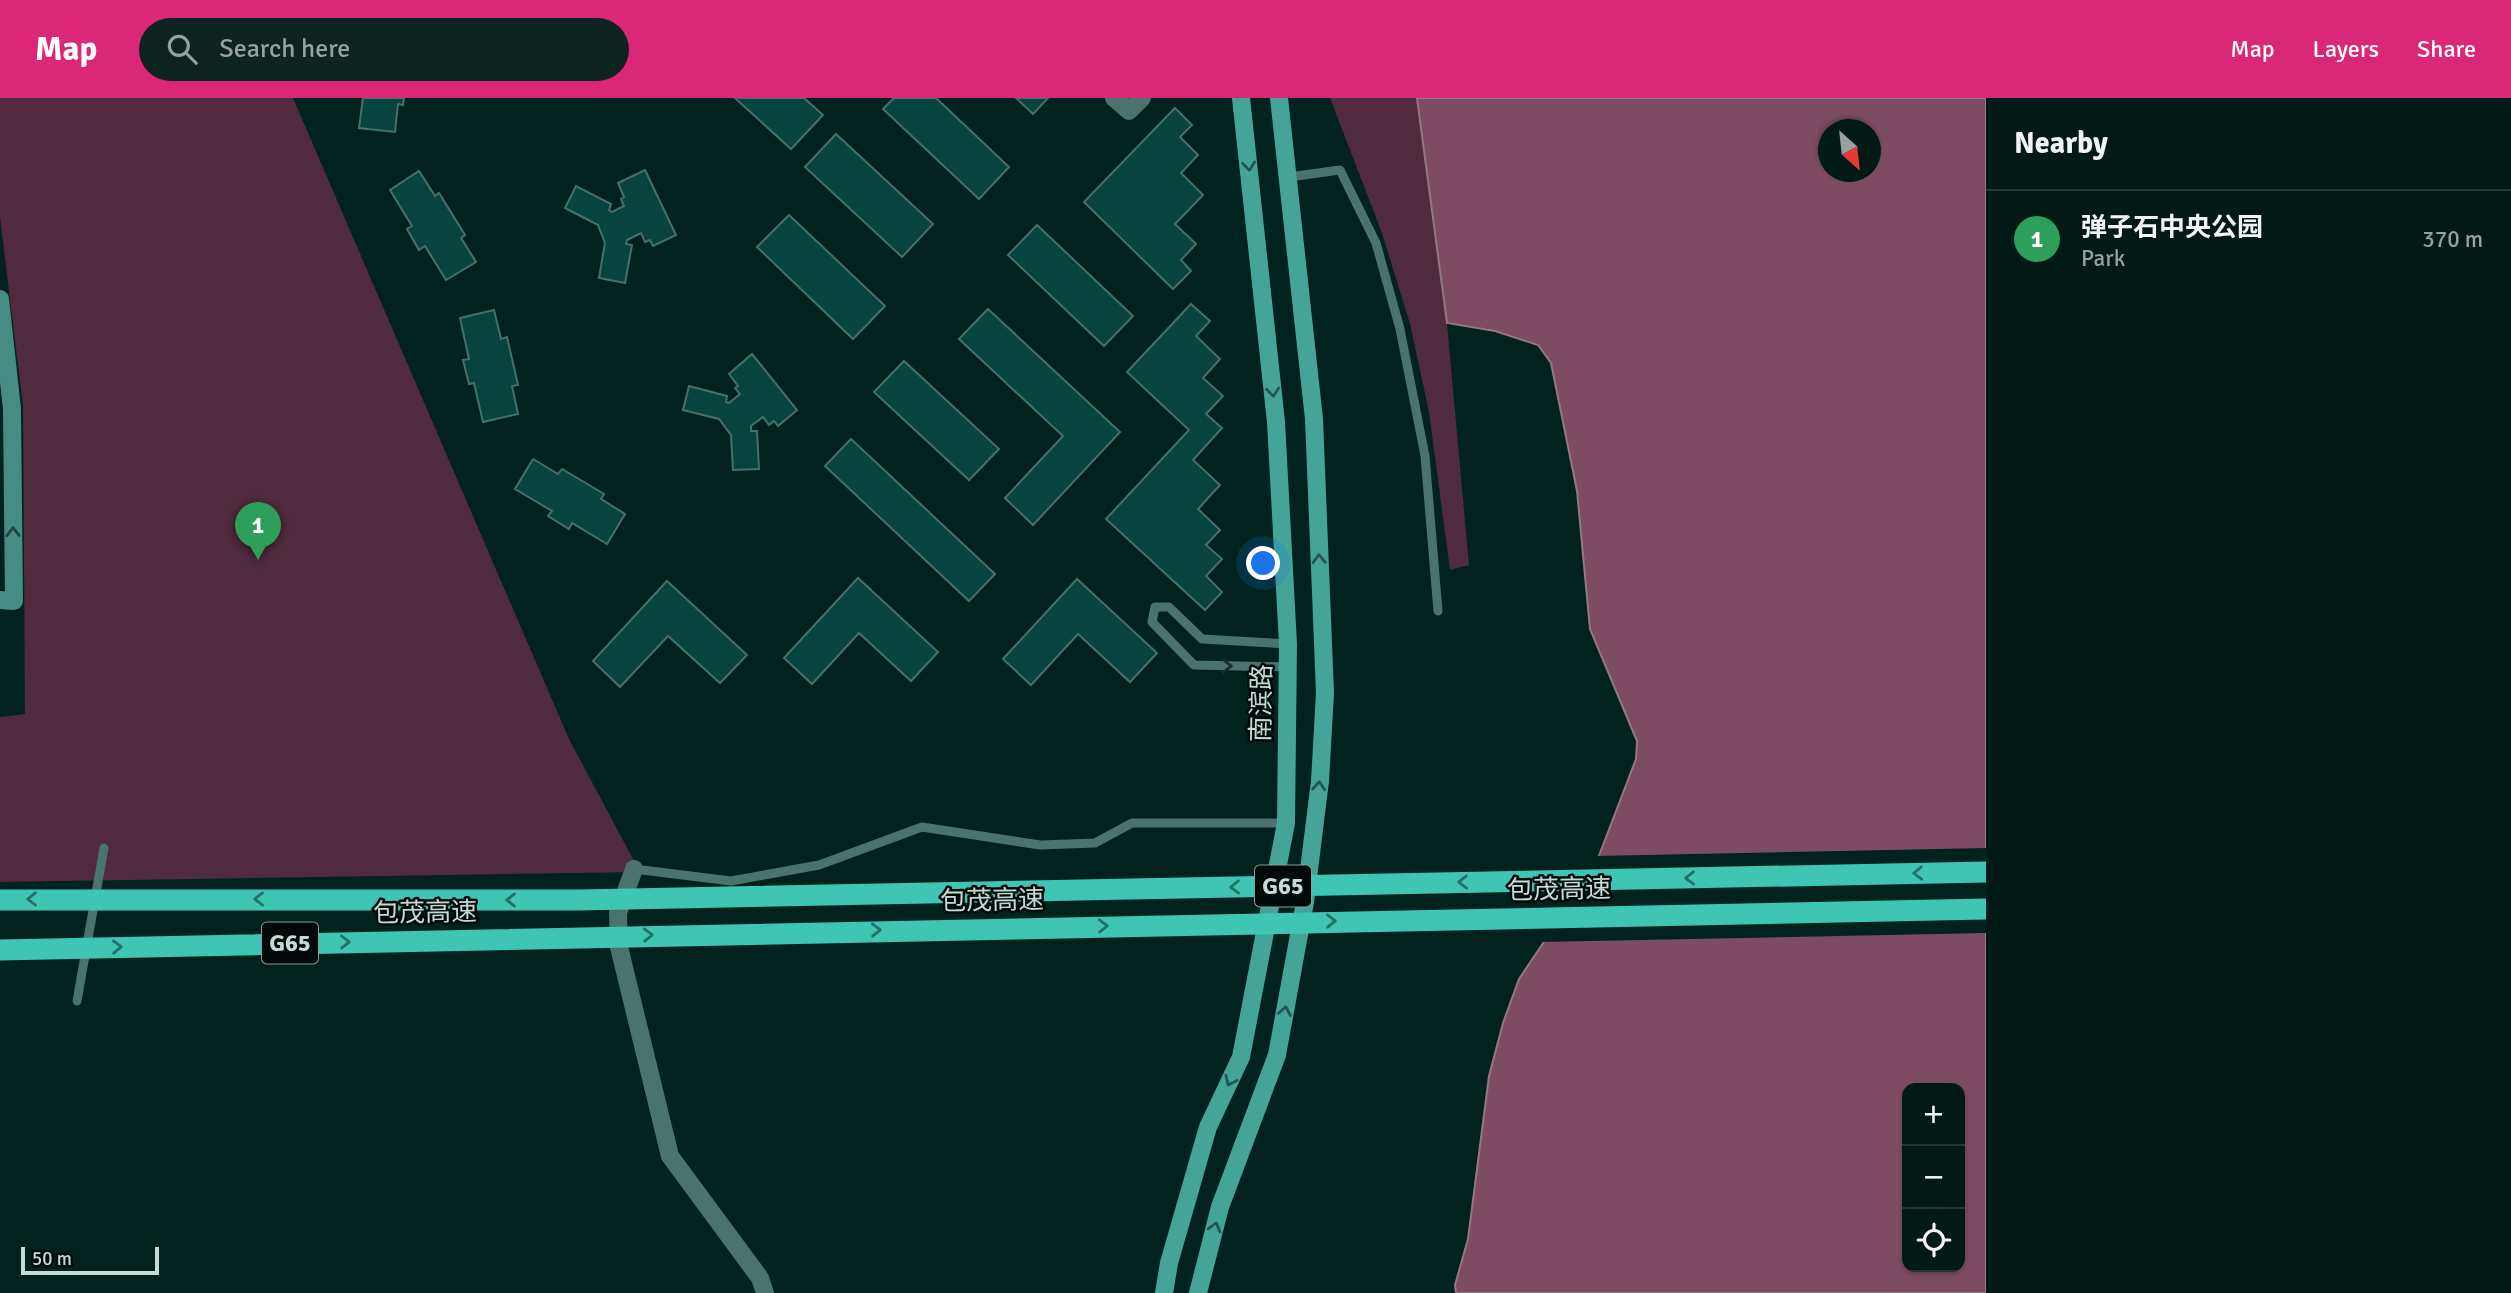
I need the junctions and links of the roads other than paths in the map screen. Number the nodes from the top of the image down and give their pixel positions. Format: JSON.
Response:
{"nodes":[{"id":1,"x":1114,"y":98,"type":"edge"},
{"id":2,"x":1142,"y":98,"type":"edge"},
{"id":3,"x":1241,"y":98,"type":"edge"},
{"id":4,"x":1279,"y":98,"type":"edge"},
{"id":5,"x":1289,"y":177,"type":"junction"},
{"id":6,"x":0,"y":299,"type":"edge"},
{"id":7,"x":7,"y":600,"type":"edge"},
{"id":8,"x":1438,"y":611,"type":"dead end"},
{"id":9,"x":1288,"y":644,"type":"junction"},
{"id":10,"x":1288,"y":667,"type":"junction"},
{"id":11,"x":1286,"y":823,"type":"junction"},
{"id":12,"x":104,"y":848,"type":"dead end"},
{"id":13,"x":634,"y":869,"type":"joint"},
{"id":14,"x":1986,"y":872,"type":"edge"},
{"id":15,"x":0,"y":900,"type":"edge"},
{"id":16,"x":1986,"y":909,"type":"edge"},
{"id":17,"x":0,"y":950,"type":"edge"},
{"id":18,"x":77,"y":1002,"type":"dead end"},
{"id":19,"x":765,"y":1293,"type":"edge"},
{"id":20,"x":1164,"y":1293,"type":"edge"},
{"id":21,"x":1198,"y":1293,"type":"edge"}],
"edges":[{"from":1,"to":2,"type":"street"},
{"from":3,"to":9,"type":"main road","name":"南滨路","one_way":true},
{"from":4,"to":5,"type":"main road"},
{"from":5,"to":8,"type":"lane"},
{"from":21,"to":5,"type":"main road","one_way":true},
{"from":7,"to":6,"type":"main road","one_way":true},
{"from":9,"to":10,"type":"main road","name":"南滨路"},
{"from":9,"to":10,"type":"lane","one_way":true},
{"from":10,"to":11,"type":"main road","name":"南滨路"},
{"from":11,"to":13,"type":"lane"},
{"from":11,"to":20,"type":"main road","name":"南滨路","one_way":true},
{"from":12,"to":18,"type":"lane"},
{"from":13,"to":19,"type":"street"},
{"from":14,"to":15,"type":"highway","name":"包茂高速","number":"G65","one_way":true},
{"from":17,"to":16,"type":"highway","name":"包茂高速","number":"G65","one_way":true}]}
